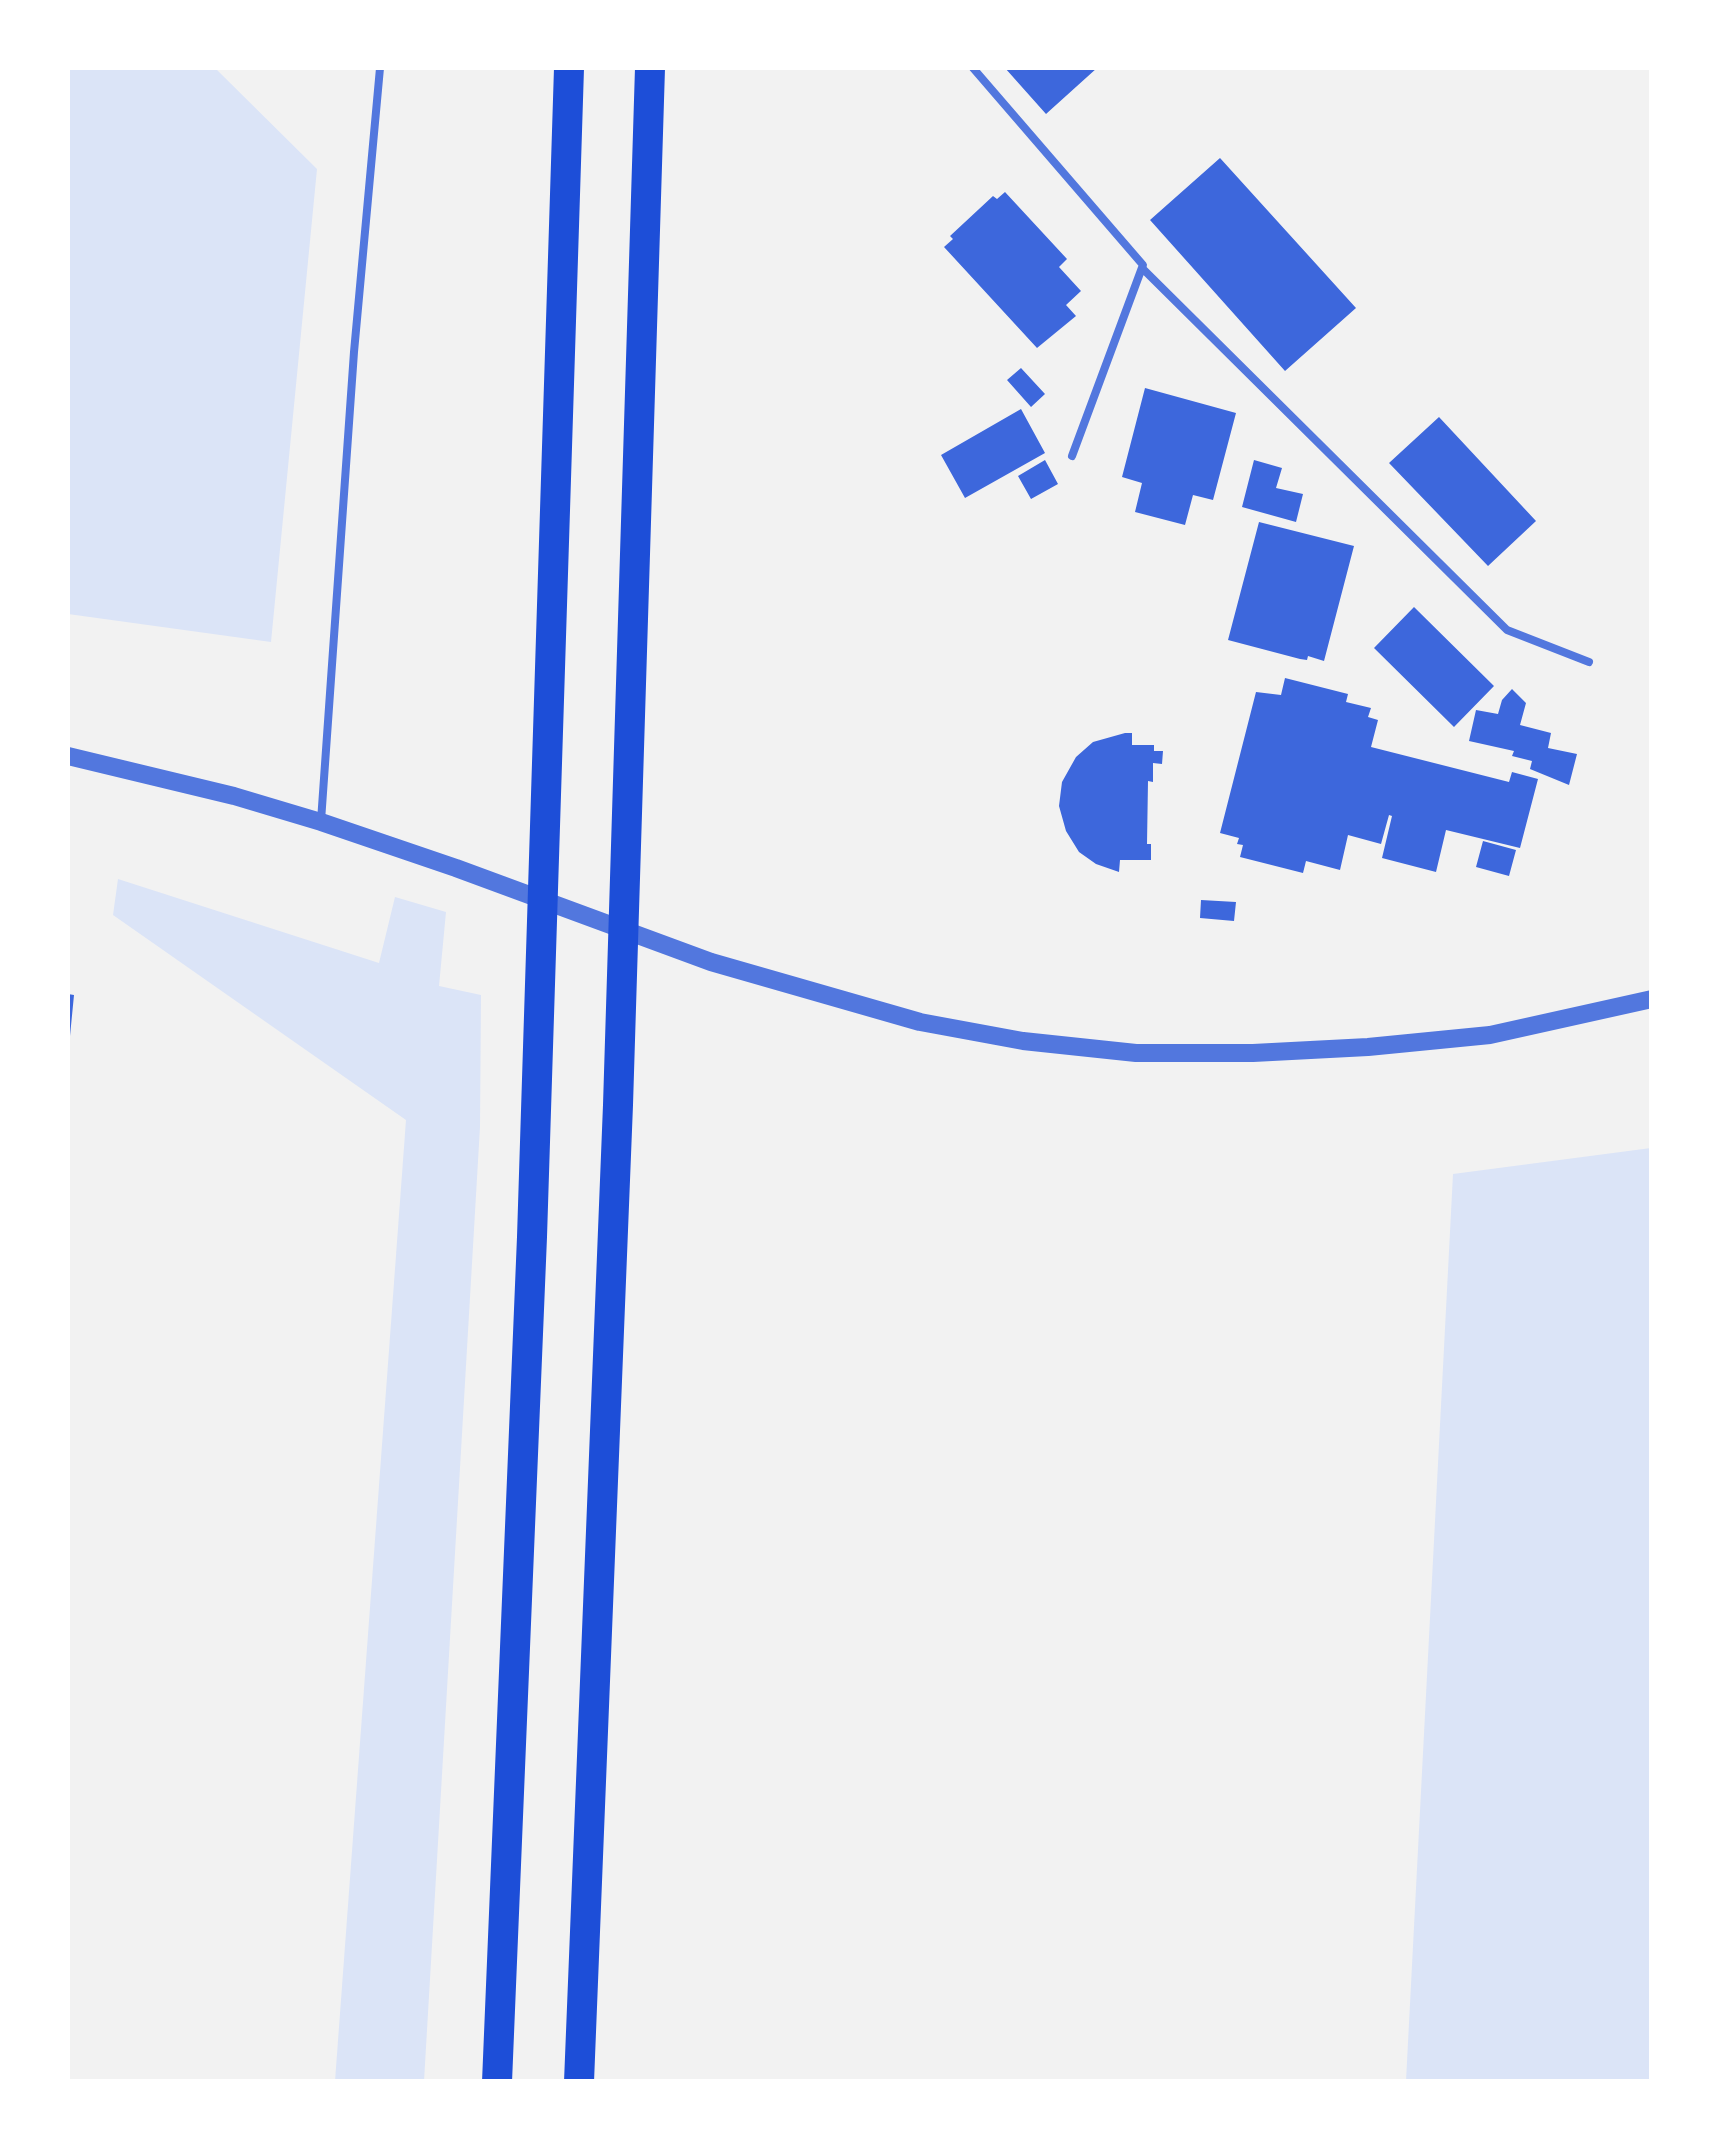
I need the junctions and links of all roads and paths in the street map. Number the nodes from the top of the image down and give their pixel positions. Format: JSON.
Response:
{"nodes":[{"id":1,"x":380,"y":68,"type":"edge"},
{"id":2,"x":569,"y":68,"type":"edge"},
{"id":3,"x":650,"y":68,"type":"edge"},
{"id":4,"x":973,"y":68,"type":"edge"},
{"id":5,"x":1142,"y":268,"type":"junction"},
{"id":6,"x":1072,"y":456,"type":"dead end"},
{"id":7,"x":1589,"y":662,"type":"dead end"},
{"id":8,"x":68,"y":756,"type":"edge"},
{"id":9,"x":321,"y":822,"type":"junction"},
{"id":10,"x":1652,"y":998,"type":"edge"},
{"id":11,"x":497,"y":2082,"type":"edge"},
{"id":12,"x":579,"y":2082,"type":"edge"}],
"edges":[{"from":1,"to":9,"type":"lane"},
{"from":2,"to":11,"type":"highway"},
{"from":3,"to":12,"type":"highway"},
{"from":4,"to":5,"type":"lane"},
{"from":5,"to":6,"type":"lane"},
{"from":5,"to":7,"type":"lane"},
{"from":8,"to":9,"type":"street"},
{"from":9,"to":10,"type":"street"}]}
